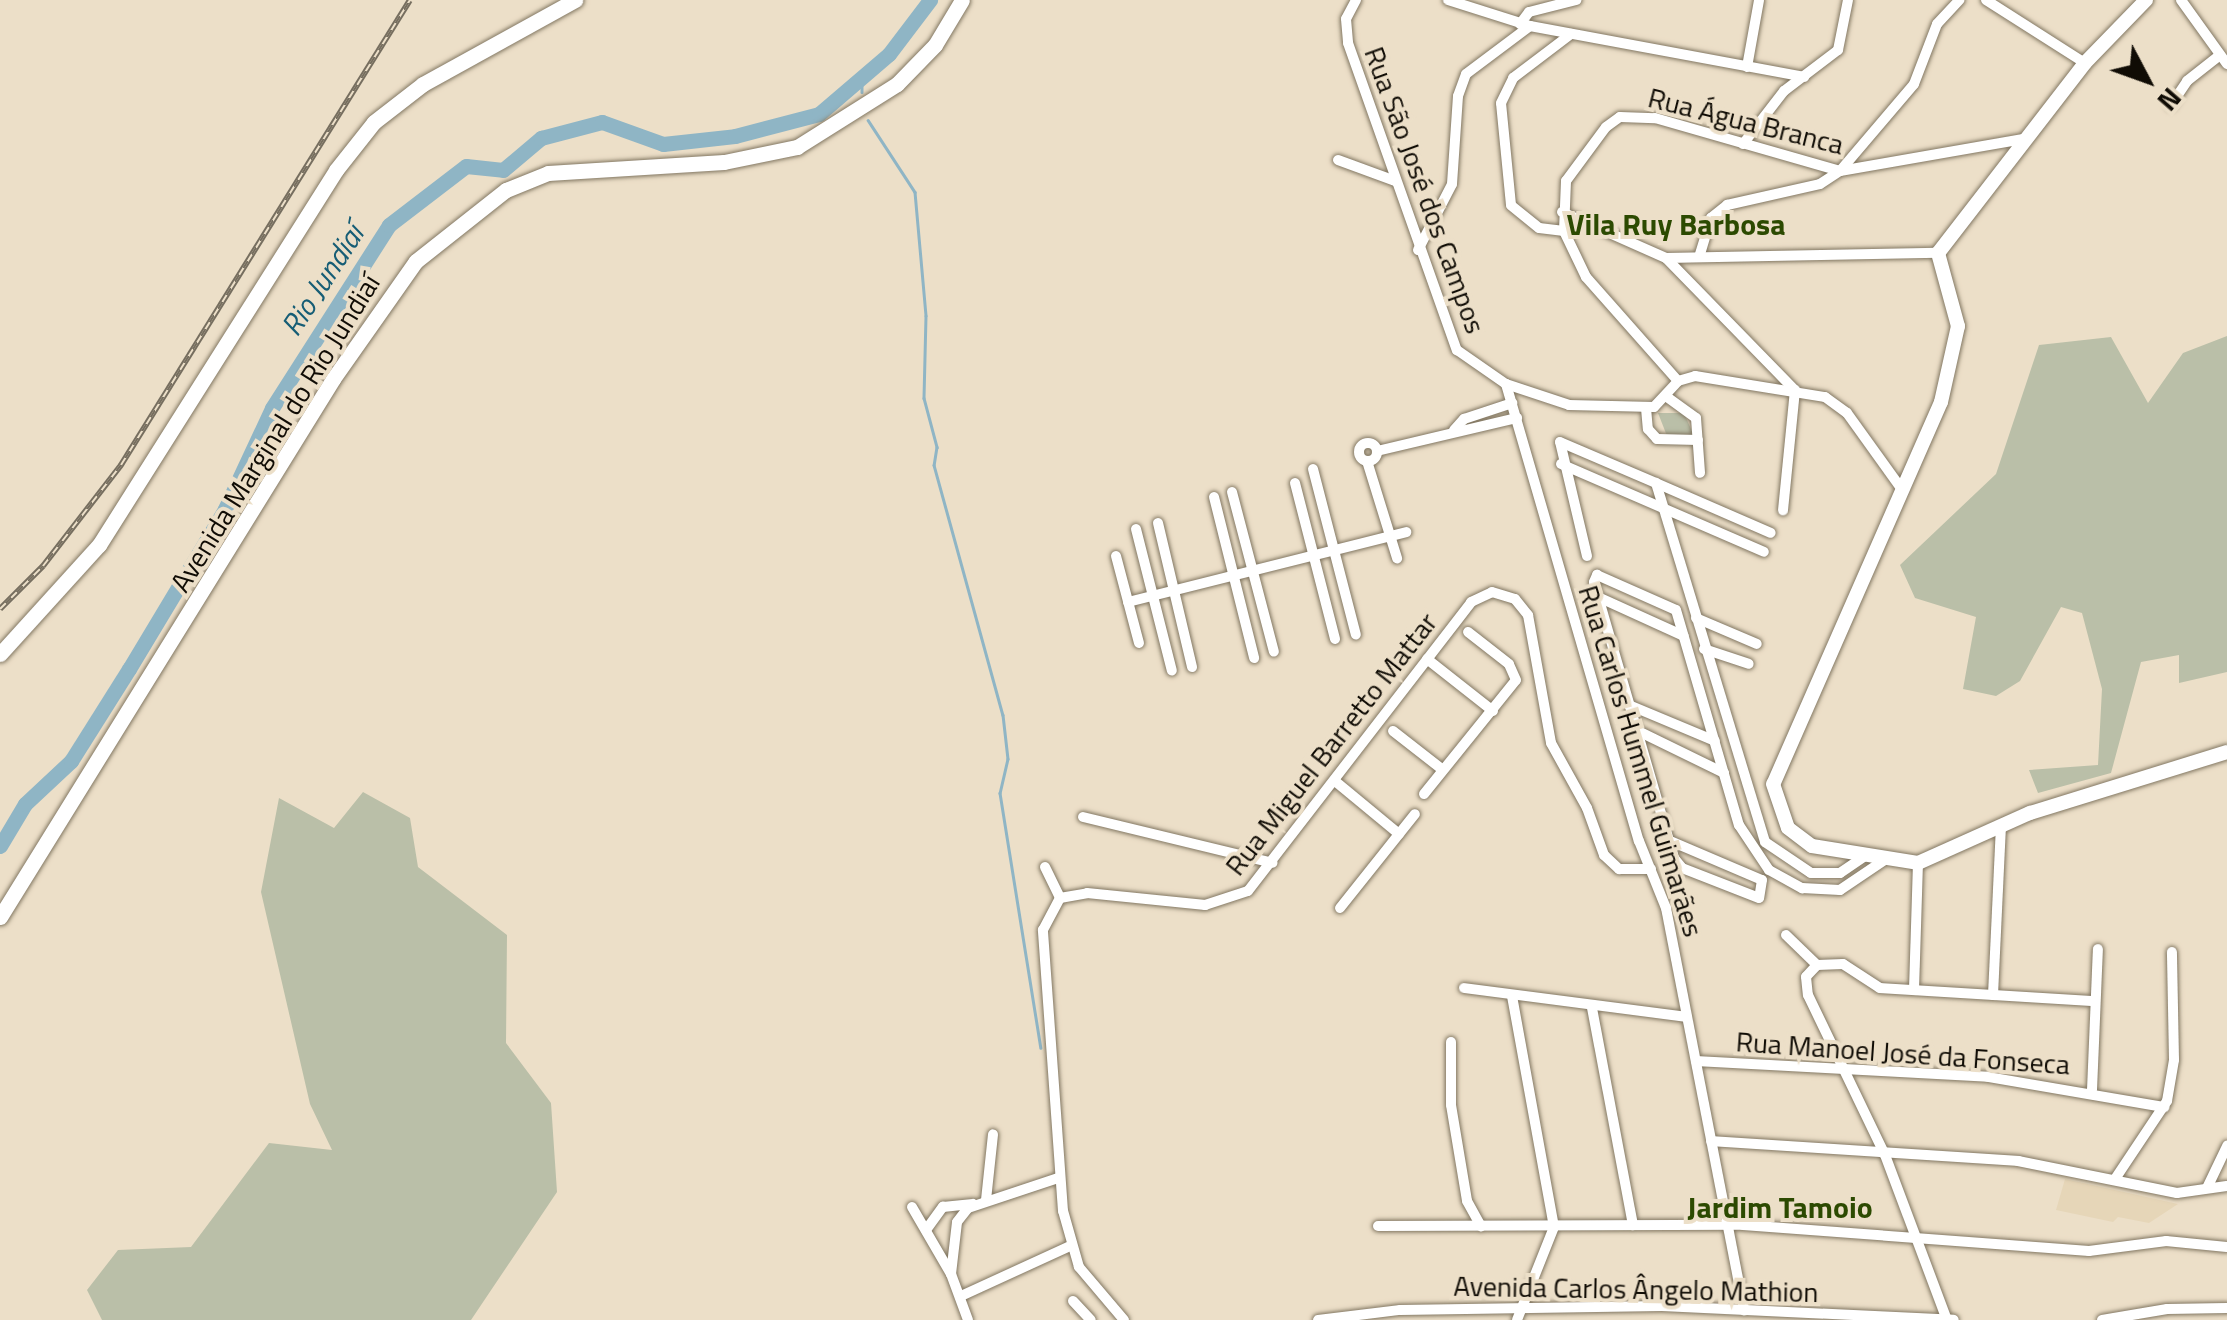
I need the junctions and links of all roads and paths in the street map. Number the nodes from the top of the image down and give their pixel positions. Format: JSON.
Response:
{"nodes":[{"id":1,"x":575,"y":0,"type":"edge"},
{"id":2,"x":962,"y":0,"type":"edge"},
{"id":3,"x":1356,"y":0,"type":"edge"},
{"id":4,"x":1448,"y":0,"type":"edge"},
{"id":5,"x":1576,"y":0,"type":"edge"},
{"id":6,"x":1759,"y":0,"type":"edge"},
{"id":7,"x":1848,"y":0,"type":"edge"},
{"id":8,"x":1959,"y":0,"type":"edge"},
{"id":9,"x":1986,"y":0,"type":"edge"},
{"id":10,"x":2146,"y":0,"type":"edge"},
{"id":11,"x":2181,"y":0,"type":"edge"},
{"id":12,"x":1525,"y":25,"type":"junction"},
{"id":13,"x":1572,"y":34,"type":"junction"},
{"id":14,"x":2224,"y":59,"type":"edge"},
{"id":15,"x":2085,"y":63,"type":"junction"},
{"id":16,"x":1747,"y":67,"type":"junction"},
{"id":17,"x":1768,"y":70,"type":"junction"},
{"id":18,"x":1804,"y":77,"type":"junction"},
{"id":19,"x":1784,"y":91,"type":"junction"},
{"id":20,"x":2170,"y":105,"type":"dead end"},
{"id":21,"x":2023,"y":139,"type":"junction"},
{"id":22,"x":1743,"y":144,"type":"junction"},
{"id":23,"x":1338,"y":160,"type":"dead end"},
{"id":24,"x":1840,"y":171,"type":"junction"},
{"id":25,"x":1395,"y":181,"type":"junction"},
{"id":26,"x":1562,"y":212,"type":"junction"},
{"id":27,"x":1409,"y":224,"type":"junction"},
{"id":28,"x":1430,"y":229,"type":"junction"},
{"id":29,"x":1564,"y":232,"type":"junction"},
{"id":30,"x":1418,"y":250,"type":"junction"},
{"id":31,"x":1938,"y":253,"type":"junction"},
{"id":32,"x":1700,"y":254,"type":"junction"},
{"id":33,"x":1666,"y":258,"type":"junction"},
{"id":34,"x":1678,"y":381,"type":"junction"},
{"id":35,"x":1506,"y":384,"type":"junction"},
{"id":36,"x":1795,"y":390,"type":"junction"},
{"id":37,"x":1540,"y":398,"type":"junction"},
{"id":38,"x":1666,"y":398,"type":"junction"},
{"id":39,"x":1646,"y":408,"type":"junction"},
{"id":40,"x":1514,"y":410,"type":"junction"},
{"id":41,"x":1698,"y":440,"type":"junction"},
{"id":42,"x":1561,"y":464,"type":"junction"},
{"id":43,"x":1314,"y":470,"type":"dead end"},
{"id":44,"x":1700,"y":473,"type":"dead end"},
{"id":45,"x":1295,"y":482,"type":"dead end"},
{"id":46,"x":1656,"y":483,"type":"junction"},
{"id":47,"x":1232,"y":492,"type":"dead end"},
{"id":48,"x":1903,"y":492,"type":"junction"},
{"id":49,"x":1214,"y":497,"type":"dead end"},
{"id":50,"x":1663,"y":509,"type":"junction"},
{"id":51,"x":1782,"y":510,"type":"dead end"},
{"id":52,"x":1158,"y":524,"type":"dead end"},
{"id":53,"x":1136,"y":528,"type":"dead end"},
{"id":54,"x":1406,"y":532,"type":"dead end"},
{"id":55,"x":1771,"y":533,"type":"dead end"},
{"id":56,"x":1390,"y":536,"type":"junction"},
{"id":57,"x":1764,"y":552,"type":"dead end"},
{"id":58,"x":1336,"y":553,"type":"junction"},
{"id":59,"x":1116,"y":556,"type":"dead end"},
{"id":60,"x":1587,"y":556,"type":"dead end"},
{"id":61,"x":1315,"y":558,"type":"junction"},
{"id":62,"x":1397,"y":558,"type":"dead end"},
{"id":63,"x":1254,"y":574,"type":"junction"},
{"id":64,"x":1234,"y":579,"type":"junction"},
{"id":65,"x":1174,"y":593,"type":"junction"},
{"id":66,"x":1598,"y":597,"type":"junction"},
{"id":67,"x":1153,"y":598,"type":"junction"},
{"id":68,"x":1128,"y":602,"type":"junction"},
{"id":69,"x":1696,"y":618,"type":"junction"},
{"id":70,"x":1468,"y":632,"type":"dead end"},
{"id":71,"x":1356,"y":635,"type":"dead end"},
{"id":72,"x":1684,"y":636,"type":"junction"},
{"id":73,"x":1335,"y":639,"type":"dead end"},
{"id":74,"x":1139,"y":643,"type":"dead end"},
{"id":75,"x":1757,"y":644,"type":"dead end"},
{"id":76,"x":1704,"y":649,"type":"junction"},
{"id":77,"x":1274,"y":652,"type":"dead end"},
{"id":78,"x":0,"y":654,"type":"edge"},
{"id":79,"x":1254,"y":658,"type":"dead end"},
{"id":80,"x":1427,"y":659,"type":"junction"},
{"id":81,"x":1749,"y":664,"type":"dead end"},
{"id":82,"x":1192,"y":667,"type":"dead end"},
{"id":83,"x":1172,"y":671,"type":"dead end"},
{"id":84,"x":1629,"y":704,"type":"junction"},
{"id":85,"x":1492,"y":710,"type":"junction"},
{"id":86,"x":1636,"y":730,"type":"junction"},
{"id":87,"x":1393,"y":731,"type":"dead end"},
{"id":88,"x":1715,"y":741,"type":"junction"},
{"id":89,"x":2227,"y":752,"type":"edge"},
{"id":90,"x":1443,"y":770,"type":"junction"},
{"id":91,"x":1724,"y":773,"type":"junction"},
{"id":92,"x":1335,"y":781,"type":"junction"},
{"id":93,"x":1424,"y":794,"type":"dead end"},
{"id":94,"x":1415,"y":814,"type":"dead end"},
{"id":95,"x":1083,"y":817,"type":"dead end"},
{"id":96,"x":2001,"y":826,"type":"junction"},
{"id":97,"x":1399,"y":834,"type":"junction"},
{"id":98,"x":1668,"y":840,"type":"junction"},
{"id":99,"x":1865,"y":856,"type":"junction"},
{"id":100,"x":1886,"y":859,"type":"junction"},
{"id":101,"x":1273,"y":863,"type":"junction"},
{"id":102,"x":1918,"y":863,"type":"junction"},
{"id":103,"x":1045,"y":868,"type":"dead end"},
{"id":104,"x":1651,"y":869,"type":"junction"},
{"id":105,"x":1060,"y":898,"type":"junction"},
{"id":106,"x":1340,"y":908,"type":"dead end"},
{"id":107,"x":0,"y":917,"type":"edge"},
{"id":108,"x":1786,"y":935,"type":"dead end"},
{"id":109,"x":2098,"y":949,"type":"dead end"},
{"id":110,"x":2172,"y":952,"type":"dead end"},
{"id":111,"x":1817,"y":965,"type":"junction"},
{"id":112,"x":1464,"y":988,"type":"dead end"},
{"id":113,"x":1914,"y":990,"type":"junction"},
{"id":114,"x":1993,"y":995,"type":"junction"},
{"id":115,"x":1512,"y":996,"type":"junction"},
{"id":116,"x":2094,"y":1002,"type":"junction"},
{"id":117,"x":1592,"y":1008,"type":"junction"},
{"id":118,"x":1686,"y":1017,"type":"junction"},
{"id":119,"x":1451,"y":1042,"type":"dead end"},
{"id":120,"x":1696,"y":1061,"type":"junction"},
{"id":121,"x":1844,"y":1067,"type":"junction"},
{"id":122,"x":2092,"y":1090,"type":"junction"},
{"id":123,"x":2164,"y":1107,"type":"junction"},
{"id":124,"x":993,"y":1134,"type":"dead end"},
{"id":125,"x":1711,"y":1140,"type":"junction"},
{"id":126,"x":2227,"y":1146,"type":"edge"},
{"id":127,"x":1885,"y":1155,"type":"junction"},
{"id":128,"x":1058,"y":1178,"type":"junction"},
{"id":129,"x":2116,"y":1179,"type":"junction"},
{"id":130,"x":2227,"y":1186,"type":"edge"},
{"id":131,"x":2208,"y":1188,"type":"junction"},
{"id":132,"x":980,"y":1202,"type":"junction"},
{"id":133,"x":912,"y":1207,"type":"dead end"},
{"id":134,"x":1633,"y":1225,"type":"junction"},
{"id":135,"x":1378,"y":1226,"type":"dead end"},
{"id":136,"x":1481,"y":1226,"type":"junction"},
{"id":137,"x":1726,"y":1226,"type":"junction"},
{"id":138,"x":1554,"y":1227,"type":"junction"},
{"id":139,"x":926,"y":1230,"type":"junction"},
{"id":140,"x":1915,"y":1238,"type":"junction"},
{"id":141,"x":1070,"y":1246,"type":"junction"},
{"id":142,"x":2227,"y":1246,"type":"edge"},
{"id":143,"x":952,"y":1274,"type":"junction"},
{"id":144,"x":961,"y":1296,"type":"junction"},
{"id":145,"x":1073,"y":1301,"type":"dead end"},
{"id":146,"x":1662,"y":1306,"type":"junction"},
{"id":147,"x":1400,"y":1310,"type":"junction"},
{"id":148,"x":1744,"y":1311,"type":"junction"},
{"id":149,"x":2222,"y":1312,"type":"edge"},
{"id":150,"x":1516,"y":1315,"type":"edge"},
{"id":151,"x":1836,"y":1317,"type":"edge"},
{"id":152,"x":968,"y":1320,"type":"edge"},
{"id":153,"x":1091,"y":1320,"type":"edge"},
{"id":154,"x":1124,"y":1320,"type":"edge"},
{"id":155,"x":1321,"y":1320,"type":"edge"},
{"id":156,"x":1408,"y":1320,"type":"edge"},
{"id":157,"x":1662,"y":1320,"type":"edge"},
{"id":158,"x":1950,"y":1320,"type":"edge"},
{"id":159,"x":2102,"y":1320,"type":"edge"}],
"edges":[{"from":1,"to":78,"type":"main road"},
{"from":2,"to":107,"type":"main road","name":"Avenida Marginal do Rio Jundiaí"},
{"from":3,"to":25,"type":"street","name":"Rua São José dos Campos"},
{"from":4,"to":12,"type":"street"},
{"from":5,"to":12,"type":"street"},
{"from":6,"to":16,"type":"street"},
{"from":7,"to":18,"type":"street"},
{"from":8,"to":24,"type":"street"},
{"from":9,"to":15,"type":"street"},
{"from":10,"to":15,"type":"street"},
{"from":11,"to":14,"type":"street"},
{"from":12,"to":13,"type":"street"},
{"from":12,"to":28,"type":"street"},
{"from":13,"to":16,"type":"street"},
{"from":13,"to":29,"type":"street"},
{"from":14,"to":20,"type":"street"},
{"from":15,"to":21,"type":"street"},
{"from":16,"to":17,"type":"street"},
{"from":17,"to":18,"type":"street"},
{"from":17,"to":19,"type":"street"},
{"from":18,"to":19,"type":"street"},
{"from":19,"to":22,"type":"street"},
{"from":21,"to":24,"type":"street","name":"Rua Água Branca"},
{"from":21,"to":31,"type":"street"},
{"from":22,"to":24,"type":"street","name":"Rua Água Branca"},
{"from":22,"to":26,"type":"street","name":"Rua Água Branca"},
{"from":23,"to":25,"type":"street"},
{"from":24,"to":32,"type":"street"},
{"from":25,"to":27,"type":"street","name":"Rua São José dos Campos"},
{"from":26,"to":29,"type":"street","name":"Rua Água Branca"},
{"from":26,"to":33,"type":"street"},
{"from":27,"to":28,"type":"street"},
{"from":27,"to":30,"type":"street","name":"Rua São José dos Campos"},
{"from":28,"to":30,"type":"street"},
{"from":29,"to":34,"type":"street","name":"Rua Água Branca"},
{"from":30,"to":35,"type":"street","name":"Rua São José dos Campos"},
{"from":31,"to":32,"type":"street"},
{"from":31,"to":48,"type":"street"},
{"from":32,"to":33,"type":"street"},
{"from":33,"to":36,"type":"street"},
{"from":34,"to":36,"type":"street"},
{"from":34,"to":38,"type":"street"},
{"from":35,"to":37,"type":"street","name":"Rua São José dos Campos"},
{"from":35,"to":40,"type":"street","name":"Rua Carlos Hummel Guimarães"},
{"from":36,"to":48,"type":"street"},
{"from":36,"to":51,"type":"street"},
{"from":37,"to":39,"type":"street","name":"Rua São José dos Campos"},
{"from":37,"to":40,"type":"street"},
{"from":38,"to":39,"type":"street"},
{"from":38,"to":41,"type":"street"},
{"from":39,"to":41,"type":"street"},
{"from":40,"to":56,"type":"street"},
{"from":40,"to":104,"type":"street","name":"Rua Carlos Hummel Guimarães"},
{"from":41,"to":44,"type":"street"},
{"from":42,"to":46,"type":"street"},
{"from":42,"to":50,"type":"street"},
{"from":42,"to":60,"type":"street"},
{"from":43,"to":58,"type":"street"},
{"from":45,"to":61,"type":"street"},
{"from":46,"to":50,"type":"street"},
{"from":46,"to":55,"type":"street"},
{"from":47,"to":63,"type":"street"},
{"from":48,"to":99,"type":"street"},
{"from":49,"to":64,"type":"street"},
{"from":50,"to":57,"type":"street"},
{"from":50,"to":69,"type":"street"},
{"from":52,"to":65,"type":"street"},
{"from":53,"to":67,"type":"street"},
{"from":54,"to":56,"type":"street"},
{"from":56,"to":58,"type":"street"},
{"from":56,"to":62,"type":"street"},
{"from":58,"to":61,"type":"street"},
{"from":58,"to":71,"type":"street"},
{"from":59,"to":68,"type":"street"},
{"from":61,"to":63,"type":"street"},
{"from":61,"to":73,"type":"street"},
{"from":63,"to":64,"type":"street"},
{"from":63,"to":77,"type":"street"},
{"from":64,"to":65,"type":"street"},
{"from":64,"to":79,"type":"street"},
{"from":65,"to":67,"type":"street"},
{"from":65,"to":82,"type":"street"},
{"from":66,"to":72,"type":"street"},
{"from":66,"to":72,"type":"street"},
{"from":66,"to":84,"type":"street"},
{"from":67,"to":68,"type":"street"},
{"from":67,"to":83,"type":"street"},
{"from":68,"to":74,"type":"street"},
{"from":69,"to":75,"type":"street"},
{"from":69,"to":76,"type":"street"},
{"from":70,"to":85,"type":"street"},
{"from":72,"to":88,"type":"street"},
{"from":76,"to":81,"type":"street"},
{"from":76,"to":99,"type":"street"},
{"from":80,"to":85,"type":"street"},
{"from":80,"to":92,"type":"street","name":"Rua Miguel Barretto Mattar"},
{"from":80,"to":104,"type":"street","name":"Rua Miguel Barretto Mattar"},
{"from":84,"to":86,"type":"street"},
{"from":84,"to":88,"type":"street"},
{"from":85,"to":90,"type":"street"},
{"from":86,"to":91,"type":"street"},
{"from":86,"to":98,"type":"street"},
{"from":87,"to":90,"type":"street"},
{"from":88,"to":91,"type":"street"},
{"from":89,"to":96,"type":"street"},
{"from":90,"to":93,"type":"street"},
{"from":91,"to":100,"type":"street"},
{"from":92,"to":97,"type":"street"},
{"from":92,"to":101,"type":"street","name":"Rua Miguel Barretto Mattar"},
{"from":94,"to":97,"type":"street"},
{"from":95,"to":101,"type":"street"},
{"from":96,"to":102,"type":"street"},
{"from":96,"to":114,"type":"street"},
{"from":97,"to":106,"type":"street"},
{"from":98,"to":98,"type":"street"},
{"from":99,"to":100,"type":"street"},
{"from":100,"to":102,"type":"street"},
{"from":101,"to":105,"type":"street","name":"Rua Miguel Barretto Mattar"},
{"from":102,"to":113,"type":"street"},
{"from":103,"to":105,"type":"street"},
{"from":104,"to":118,"type":"street","name":"Rua Carlos Hummel Guimarães"},
{"from":105,"to":128,"type":"street"},
{"from":108,"to":111,"type":"street"},
{"from":109,"to":116,"type":"street"},
{"from":110,"to":123,"type":"street"},
{"from":111,"to":113,"type":"street"},
{"from":111,"to":121,"type":"street"},
{"from":112,"to":115,"type":"street"},
{"from":113,"to":114,"type":"street"},
{"from":114,"to":116,"type":"street"},
{"from":115,"to":117,"type":"street"},
{"from":115,"to":138,"type":"street"},
{"from":116,"to":122,"type":"street"},
{"from":117,"to":118,"type":"street"},
{"from":117,"to":134,"type":"street"},
{"from":118,"to":120,"type":"street","name":"Rua Carlos Hummel Guimarães"},
{"from":119,"to":136,"type":"street"},
{"from":120,"to":121,"type":"street","name":"Rua Manoel José da Fonseca"},
{"from":120,"to":125,"type":"street","name":"Rua Carlos Hummel Guimarães"},
{"from":121,"to":122,"type":"street","name":"Rua Manoel José da Fonseca"},
{"from":121,"to":127,"type":"street"},
{"from":122,"to":123,"type":"street","name":"Rua Manoel José da Fonseca"},
{"from":123,"to":129,"type":"street"},
{"from":124,"to":132,"type":"street"},
{"from":125,"to":127,"type":"street"},
{"from":125,"to":137,"type":"street","name":"Rua Carlos Hummel Guimarães"},
{"from":126,"to":131,"type":"street"},
{"from":127,"to":129,"type":"street"},
{"from":127,"to":140,"type":"street"},
{"from":128,"to":132,"type":"street"},
{"from":128,"to":141,"type":"street"},
{"from":129,"to":131,"type":"street"},
{"from":130,"to":131,"type":"street"},
{"from":132,"to":139,"type":"street"},
{"from":132,"to":143,"type":"street"},
{"from":133,"to":139,"type":"street"},
{"from":134,"to":137,"type":"street"},
{"from":134,"to":138,"type":"street"},
{"from":135,"to":136,"type":"street"},
{"from":136,"to":138,"type":"street"},
{"from":137,"to":140,"type":"street"},
{"from":137,"to":148,"type":"street","name":"Rua Carlos Hummel Guimarães"},
{"from":138,"to":150,"type":"street"},
{"from":139,"to":143,"type":"street"},
{"from":140,"to":142,"type":"street"},
{"from":140,"to":158,"type":"street"},
{"from":141,"to":144,"type":"street"},
{"from":141,"to":154,"type":"street"},
{"from":143,"to":144,"type":"street"},
{"from":144,"to":152,"type":"street"},
{"from":145,"to":153,"type":"street"},
{"from":146,"to":148,"type":"street","name":"Avenida Carlos Ângelo Mathion"},
{"from":146,"to":150,"type":"street","name":"Avenida Carlos Ângelo Mathion"},
{"from":146,"to":157,"type":"street"},
{"from":147,"to":150,"type":"street","name":"Avenida Carlos Ângelo Mathion"},
{"from":147,"to":155,"type":"street","name":"Avenida Carlos Ângelo Mathion"},
{"from":147,"to":156,"type":"street"},
{"from":148,"to":151,"type":"street","name":"Avenida Carlos Ângelo Mathion"},
{"from":149,"to":159,"type":"street"},
{"from":151,"to":158,"type":"street","name":"Avenida Carlos Ângelo Mathion"}]}
